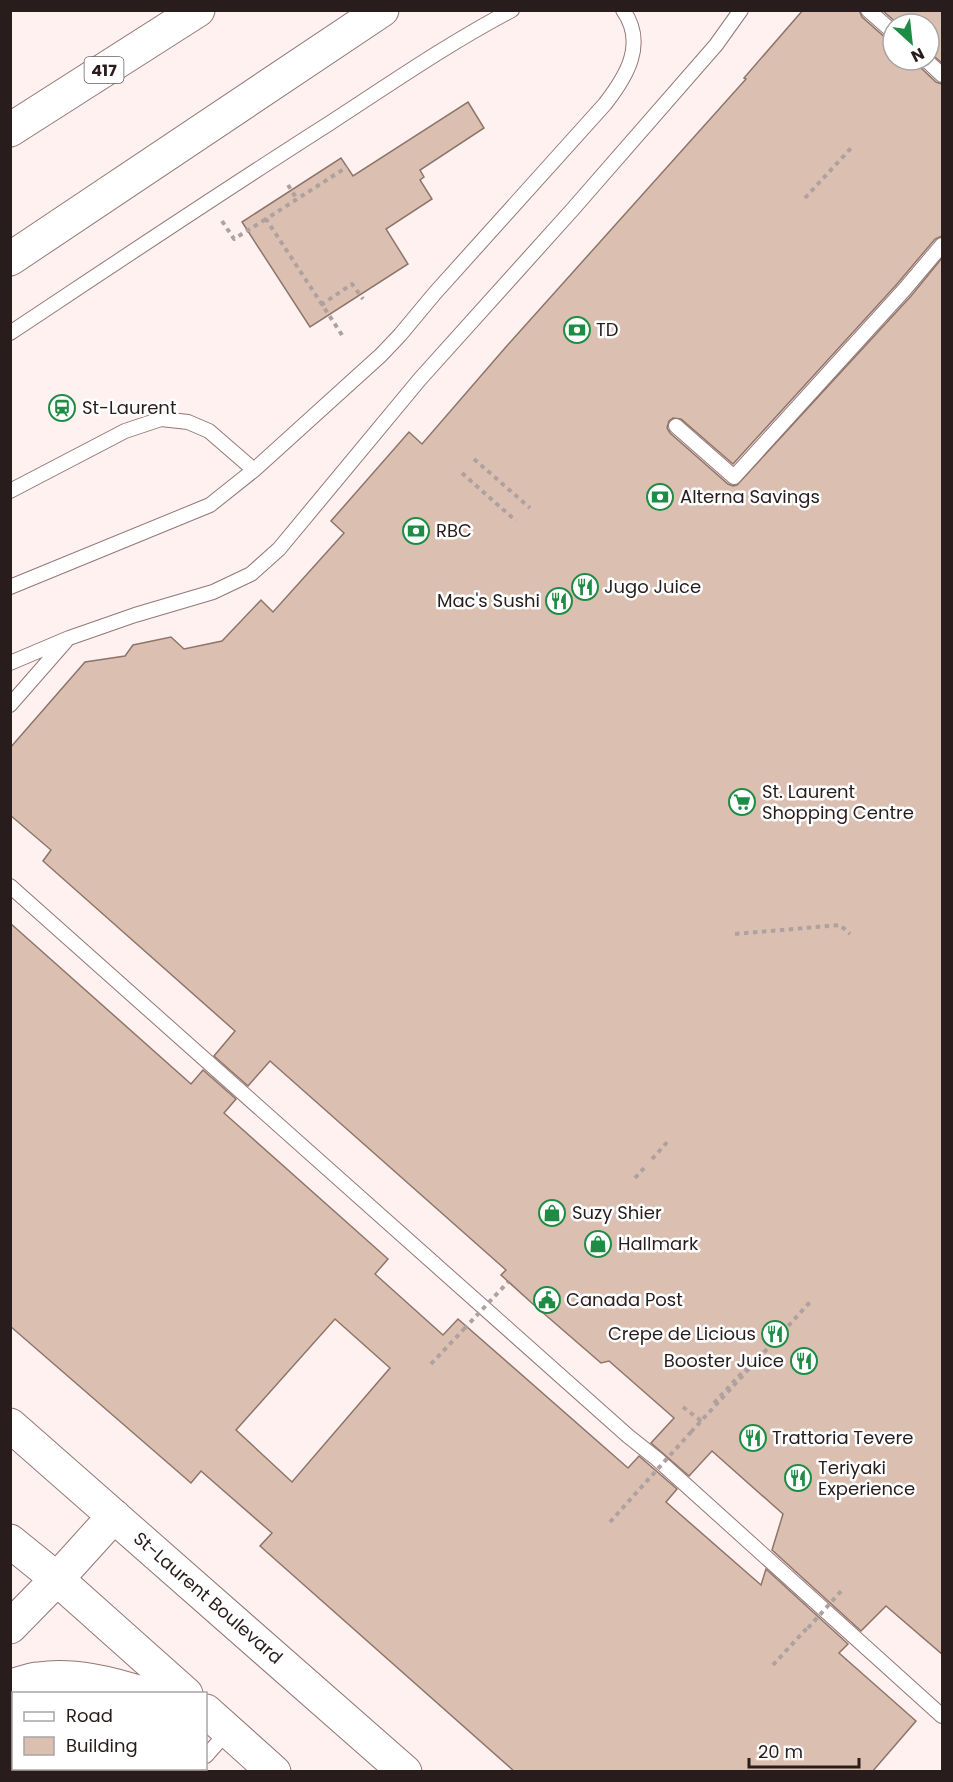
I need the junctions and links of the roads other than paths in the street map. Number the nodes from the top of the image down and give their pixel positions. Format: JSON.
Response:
{"nodes":[{"id":1,"x":198,"y":10,"type":"edge"},
{"id":2,"x":382,"y":10,"type":"edge"},
{"id":3,"x":512,"y":10,"type":"edge"},
{"id":4,"x":623,"y":10,"type":"edge"},
{"id":5,"x":741,"y":10,"type":"edge"},
{"id":6,"x":868,"y":10,"type":"edge"},
{"id":7,"x":881,"y":21,"type":"edge"},
{"id":8,"x":10,"y":130,"type":"edge"},
{"id":9,"x":942,"y":245,"type":"edge"},
{"id":10,"x":10,"y":259,"type":"edge"},
{"id":11,"x":10,"y":333,"type":"edge"},
{"id":12,"x":676,"y":426,"type":"dead end"},
{"id":13,"x":254,"y":470,"type":"junction"},
{"id":14,"x":10,"y":491,"type":"edge"},
{"id":15,"x":10,"y":587,"type":"edge"},
{"id":16,"x":69,"y":638,"type":"junction"},
{"id":17,"x":10,"y":663,"type":"edge"},
{"id":18,"x":10,"y":705,"type":"edge"},
{"id":19,"x":10,"y":886,"type":"edge"},
{"id":20,"x":10,"y":1425,"type":"edge"},
{"id":21,"x":114,"y":1516,"type":"junction"},
{"id":22,"x":10,"y":1541,"type":"edge"},
{"id":23,"x":57,"y":1579,"type":"junction"},
{"id":24,"x":10,"y":1627,"type":"edge"},
{"id":25,"x":10,"y":1686,"type":"edge"},
{"id":26,"x":138,"y":1692,"type":"edge"},
{"id":27,"x":183,"y":1692,"type":"edge"},
{"id":28,"x":207,"y":1713,"type":"edge"},
{"id":29,"x":942,"y":1716,"type":"edge"},
{"id":30,"x":274,"y":1772,"type":"edge"},
{"id":31,"x":405,"y":1772,"type":"edge"}],
"edges":[{"from":1,"to":8,"type":"main road","number":"417"},
{"from":2,"to":10,"type":"main road"},
{"from":3,"to":11,"type":"lane"},
{"from":4,"to":13,"type":"lane"},
{"from":5,"to":16,"type":"lane"},
{"from":6,"to":7,"type":"lane"},
{"from":9,"to":12,"type":"lane"},
{"from":13,"to":14,"type":"lane"},
{"from":13,"to":15,"type":"lane"},
{"from":16,"to":17,"type":"lane"},
{"from":16,"to":18,"type":"lane"},
{"from":19,"to":29,"type":"lane"},
{"from":20,"to":21,"type":"main road","name":"St-Laurent Boulevard"},
{"from":21,"to":23,"type":"main road"},
{"from":21,"to":31,"type":"main road","name":"St-Laurent Boulevard"},
{"from":22,"to":23,"type":"main road"},
{"from":23,"to":24,"type":"main road"},
{"from":23,"to":27,"type":"main road"},
{"from":25,"to":26,"type":"main road"},
{"from":28,"to":30,"type":"main road"}]}
